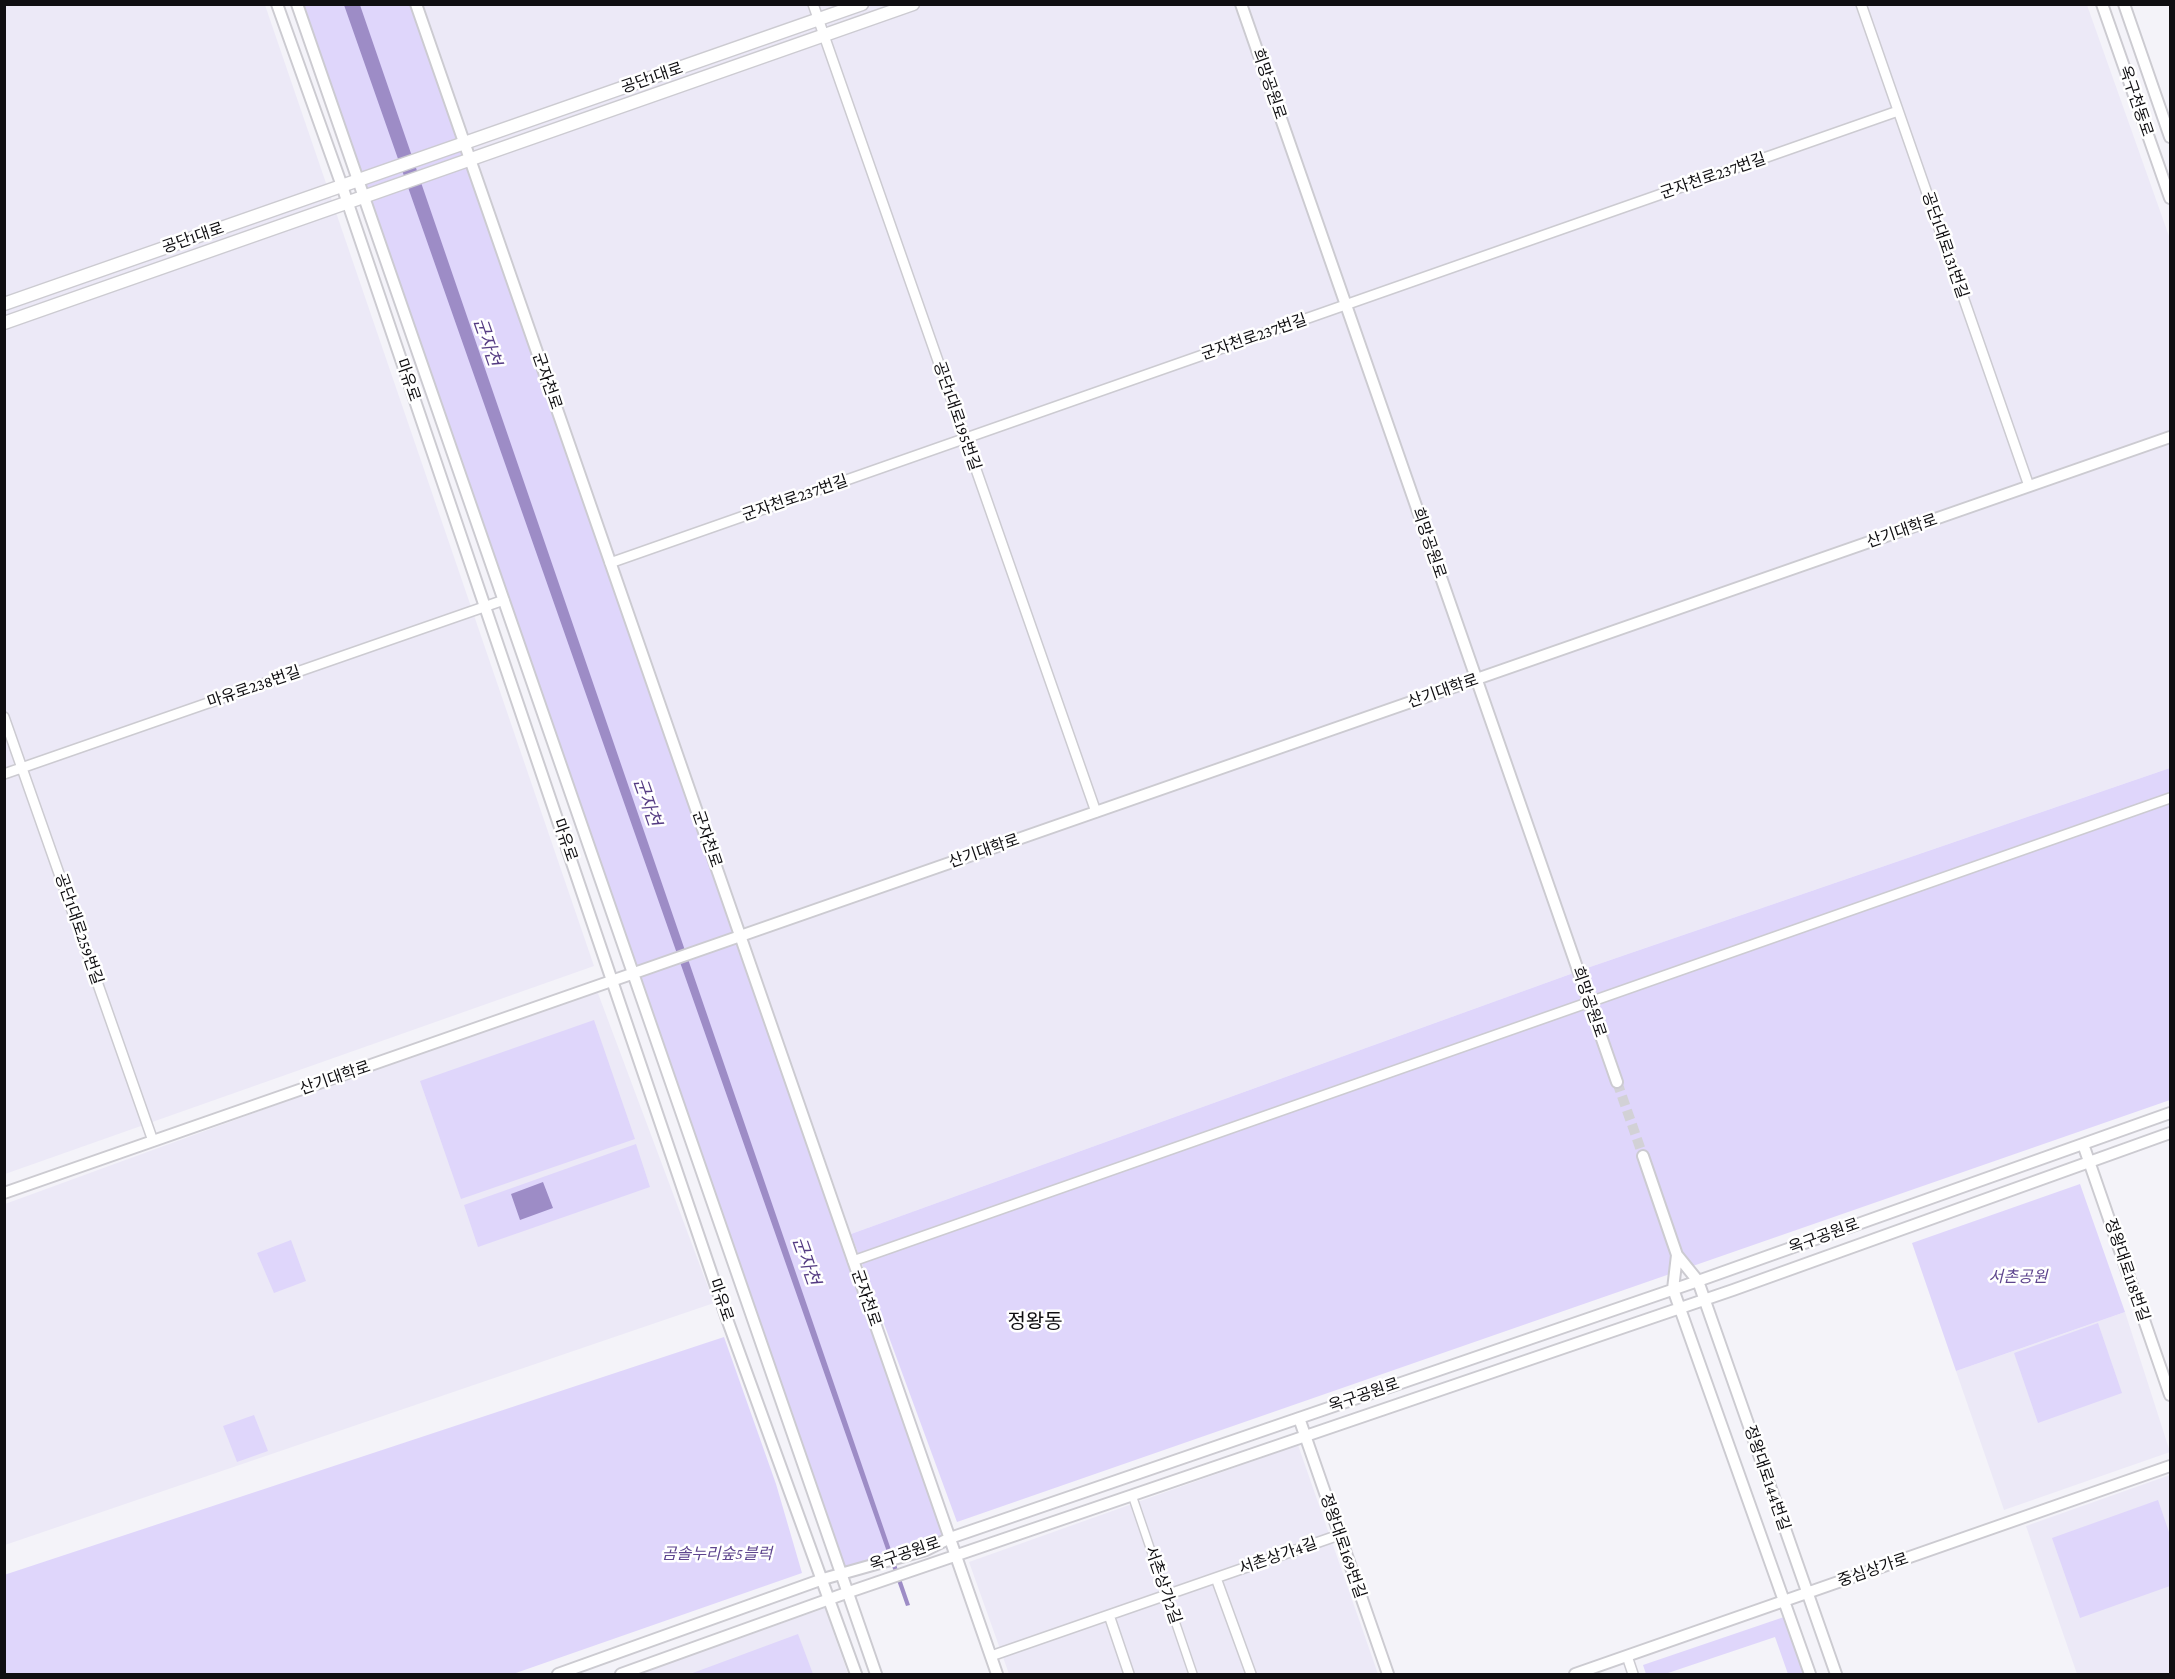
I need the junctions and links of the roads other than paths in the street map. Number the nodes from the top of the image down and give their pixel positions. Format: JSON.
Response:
{"nodes":[{"id":1,"x":277,"y":4,"type":"edge"},
{"id":2,"x":297,"y":4,"type":"edge"},
{"id":3,"x":416,"y":4,"type":"edge"},
{"id":4,"x":813,"y":4,"type":"edge"},
{"id":5,"x":862,"y":4,"type":"edge"},
{"id":6,"x":913,"y":4,"type":"edge"},
{"id":7,"x":1241,"y":4,"type":"edge"},
{"id":8,"x":1861,"y":4,"type":"edge"},
{"id":9,"x":2102,"y":4,"type":"edge"},
{"id":10,"x":2124,"y":4,"type":"edge"},
{"id":11,"x":818,"y":20,"type":"junction"},
{"id":12,"x":824,"y":36,"type":"junction"},
{"id":13,"x":1898,"y":111,"type":"junction"},
{"id":14,"x":2170,"y":137,"type":"edge"},
{"id":15,"x":464,"y":144,"type":"junction"},
{"id":16,"x":470,"y":159,"type":"junction"},
{"id":17,"x":359,"y":180,"type":"junction"},
{"id":18,"x":342,"y":186,"type":"junction"},
{"id":19,"x":364,"y":196,"type":"junction"},
{"id":20,"x":2170,"y":198,"type":"edge"},
{"id":21,"x":347,"y":202,"type":"junction"},
{"id":22,"x":4,"y":304,"type":"edge"},
{"id":23,"x":1346,"y":304,"type":"junction"},
{"id":24,"x":4,"y":323,"type":"edge"},
{"id":25,"x":2170,"y":437,"type":"edge"},
{"id":26,"x":965,"y":438,"type":"junction"},
{"id":27,"x":2029,"y":486,"type":"junction"},
{"id":28,"x":610,"y":563,"type":"junction"},
{"id":29,"x":504,"y":600,"type":"junction"},
{"id":30,"x":485,"y":606,"type":"junction"},
{"id":31,"x":1477,"y":679,"type":"junction"},
{"id":32,"x":4,"y":717,"type":"edge"},
{"id":33,"x":22,"y":768,"type":"junction"},
{"id":34,"x":4,"y":774,"type":"edge"},
{"id":35,"x":2170,"y":798,"type":"edge"},
{"id":36,"x":1096,"y":812,"type":"junction"},
{"id":37,"x":740,"y":936,"type":"junction"},
{"id":38,"x":633,"y":974,"type":"junction"},
{"id":39,"x":612,"y":981,"type":"junction"},
{"id":40,"x":1589,"y":1002,"type":"junction"},
{"id":41,"x":1617,"y":1082,"type":"tunnel mouth"},
{"id":42,"x":2170,"y":1113,"type":"edge"},
{"id":43,"x":2170,"y":1133,"type":"edge"},
{"id":44,"x":153,"y":1141,"type":"junction"},
{"id":45,"x":2083,"y":1144,"type":"junction"},
{"id":46,"x":1643,"y":1156,"type":"tunnel mouth"},
{"id":47,"x":2089,"y":1161,"type":"junction"},
{"id":48,"x":4,"y":1193,"type":"edge"},
{"id":49,"x":1677,"y":1255,"type":"junction"},
{"id":50,"x":853,"y":1261,"type":"junction"},
{"id":51,"x":1698,"y":1281,"type":"junction"},
{"id":52,"x":1673,"y":1289,"type":"junction"},
{"id":53,"x":1705,"y":1299,"type":"junction"},
{"id":54,"x":1680,"y":1307,"type":"junction"},
{"id":55,"x":2170,"y":1395,"type":"edge"},
{"id":56,"x":1299,"y":1418,"type":"junction"},
{"id":57,"x":1304,"y":1436,"type":"junction"},
{"id":58,"x":2170,"y":1466,"type":"edge"},
{"id":59,"x":1132,"y":1495,"type":"junction"},
{"id":60,"x":1339,"y":1535,"type":"junction"},
{"id":61,"x":950,"y":1538,"type":"junction"},
{"id":62,"x":956,"y":1556,"type":"junction"},
{"id":63,"x":843,"y":1573,"type":"junction"},
{"id":64,"x":1216,"y":1578,"type":"junction"},
{"id":65,"x":823,"y":1579,"type":"junction"},
{"id":66,"x":849,"y":1592,"type":"junction"},
{"id":67,"x":1808,"y":1593,"type":"junction"},
{"id":68,"x":1167,"y":1595,"type":"junction"},
{"id":69,"x":830,"y":1599,"type":"junction"},
{"id":70,"x":1784,"y":1601,"type":"junction"},
{"id":71,"x":1109,"y":1615,"type":"junction"},
{"id":72,"x":991,"y":1656,"type":"junction"},
{"id":73,"x":1627,"y":1656,"type":"junction"},
{"id":74,"x":558,"y":1674,"type":"edge"},
{"id":75,"x":621,"y":1674,"type":"edge"},
{"id":76,"x":856,"y":1674,"type":"edge"},
{"id":77,"x":876,"y":1674,"type":"edge"},
{"id":78,"x":997,"y":1674,"type":"edge"},
{"id":79,"x":1129,"y":1674,"type":"edge"},
{"id":80,"x":1193,"y":1674,"type":"edge"},
{"id":81,"x":1251,"y":1674,"type":"edge"},
{"id":82,"x":1387,"y":1674,"type":"edge"},
{"id":83,"x":1575,"y":1674,"type":"edge"},
{"id":84,"x":1633,"y":1674,"type":"edge"},
{"id":85,"x":1810,"y":1674,"type":"edge"},
{"id":86,"x":1836,"y":1674,"type":"edge"}],
"edges":[{"from":1,"to":18,"type":"street","name":"마유로"},
{"from":2,"to":17,"type":"street","name":"마유로"},
{"from":3,"to":15,"type":"street","name":"군자천로"},
{"from":4,"to":11,"type":"street","name":"공단1대로195번길"},
{"from":5,"to":11,"type":"main road","name":"공단1대로"},
{"from":6,"to":12,"type":"main road"},
{"from":7,"to":23,"type":"street","name":"희망공원로"},
{"from":8,"to":13,"type":"street","name":"공단1대로131번길"},
{"from":9,"to":20,"type":"street","name":"옥구천동로"},
{"from":10,"to":14,"type":"street","name":"옥구천동로"},
{"from":11,"to":12,"type":"street","name":"공단1대로195번길"},
{"from":11,"to":15,"type":"main road","name":"공단1대로"},
{"from":12,"to":16,"type":"main road"},
{"from":12,"to":26,"type":"street","name":"공단1대로195번길"},
{"from":13,"to":23,"type":"street","name":"군자천로237번길"},
{"from":13,"to":27,"type":"street","name":"공단1대로131번길"},
{"from":15,"to":16,"type":"street","name":"군자천로"},
{"from":15,"to":17,"type":"main road","name":"공단1대로"},
{"from":16,"to":19,"type":"main road"},
{"from":16,"to":28,"type":"street","name":"군자천로"},
{"from":17,"to":18,"type":"main road","name":"공단1대로"},
{"from":17,"to":19,"type":"street","name":"마유로"},
{"from":18,"to":21,"type":"street","name":"마유로"},
{"from":18,"to":22,"type":"main road","name":"공단1대로"},
{"from":19,"to":21,"type":"main road"},
{"from":19,"to":29,"type":"street","name":"마유로"},
{"from":21,"to":24,"type":"main road"},
{"from":21,"to":30,"type":"street","name":"마유로"},
{"from":23,"to":26,"type":"street","name":"군자천로237번길"},
{"from":23,"to":31,"type":"street","name":"희망공원로"},
{"from":25,"to":27,"type":"street","name":"산기대학로"},
{"from":26,"to":28,"type":"street","name":"군자천로237번길"},
{"from":26,"to":36,"type":"street","name":"공단1대로195번길"},
{"from":27,"to":31,"type":"street","name":"산기대학로"},
{"from":28,"to":37,"type":"street","name":"군자천로"},
{"from":29,"to":30,"type":"street","name":"마유로238번길"},
{"from":29,"to":38,"type":"street","name":"마유로"},
{"from":30,"to":33,"type":"street","name":"마유로238번길"},
{"from":30,"to":39,"type":"street","name":"마유로"},
{"from":31,"to":36,"type":"street","name":"산기대학로"},
{"from":31,"to":40,"type":"street","name":"희망공원로"},
{"from":32,"to":33,"type":"street","name":"공단1대로259번길"},
{"from":33,"to":34,"type":"street","name":"마유로238번길"},
{"from":33,"to":44,"type":"street","name":"공단1대로259번길"},
{"from":35,"to":40,"type":"street"},
{"from":36,"to":37,"type":"street","name":"산기대학로"},
{"from":37,"to":38,"type":"street","name":"산기대학로"},
{"from":37,"to":50,"type":"street","name":"군자천로"},
{"from":38,"to":39,"type":"street","name":"산기대학로"},
{"from":38,"to":63,"type":"street","name":"마유로"},
{"from":39,"to":44,"type":"street","name":"산기대학로"},
{"from":39,"to":65,"type":"street","name":"마유로"},
{"from":40,"to":41,"type":"street","name":"희망공원로"},
{"from":40,"to":50,"type":"street"},
{"from":42,"to":45,"type":"street","name":"옥구공원로"},
{"from":43,"to":47,"type":"street","name":"옥구공원로"},
{"from":44,"to":48,"type":"street","name":"산기대학로"},
{"from":45,"to":47,"type":"street","name":"정왕대로118번길"},
{"from":45,"to":51,"type":"street","name":"옥구공원로"},
{"from":46,"to":49,"type":"street"},
{"from":47,"to":53,"type":"street","name":"옥구공원로"},
{"from":47,"to":55,"type":"street","name":"정왕대로118번길"},
{"from":49,"to":51,"type":"street","name":"정왕대로144번길"},
{"from":49,"to":52,"type":"street"},
{"from":50,"to":61,"type":"street","name":"군자천로"},
{"from":51,"to":52,"type":"street","name":"옥구공원로"},
{"from":51,"to":53,"type":"street","name":"정왕대로144번길"},
{"from":52,"to":54,"type":"street","name":"정왕대로144번길"},
{"from":52,"to":56,"type":"street","name":"옥구공원로"},
{"from":53,"to":54,"type":"street","name":"옥구공원로"},
{"from":53,"to":67,"type":"street","name":"정왕대로144번길"},
{"from":54,"to":57,"type":"street","name":"옥구공원로"},
{"from":54,"to":70,"type":"street","name":"정왕대로144번길"},
{"from":56,"to":57,"type":"street","name":"정왕대로169번길"},
{"from":56,"to":61,"type":"street","name":"옥구공원로"},
{"from":57,"to":59,"type":"street","name":"옥구공원로"},
{"from":57,"to":60,"type":"street","name":"정왕대로169번길"},
{"from":58,"to":67,"type":"street","name":"중심상가로"},
{"from":59,"to":62,"type":"street","name":"옥구공원로"},
{"from":59,"to":68,"type":"street","name":"서촌상가2길"},
{"from":60,"to":64,"type":"street","name":"서촌상가4길"},
{"from":60,"to":82,"type":"street","name":"정왕대로169번길"},
{"from":61,"to":62,"type":"street","name":"군자천로"},
{"from":61,"to":63,"type":"street","name":"옥구공원로"},
{"from":62,"to":66,"type":"street","name":"옥구공원로"},
{"from":62,"to":72,"type":"street","name":"군자천로"},
{"from":63,"to":65,"type":"street","name":"옥구공원로"},
{"from":63,"to":66,"type":"street","name":"마유로"},
{"from":64,"to":68,"type":"street","name":"서촌상가4길"},
{"from":64,"to":81,"type":"street","name":"서촌상가4길"},
{"from":65,"to":69,"type":"street","name":"마유로"},
{"from":65,"to":74,"type":"street","name":"옥구공원로"},
{"from":66,"to":69,"type":"street","name":"옥구공원로"},
{"from":66,"to":77,"type":"street","name":"마유로"},
{"from":67,"to":70,"type":"street","name":"중심상가로"},
{"from":67,"to":86,"type":"street","name":"정왕대로144번길"},
{"from":68,"to":71,"type":"street","name":"서촌상가4길"},
{"from":68,"to":80,"type":"street","name":"서촌상가2길"},
{"from":69,"to":75,"type":"street","name":"옥구공원로"},
{"from":69,"to":76,"type":"street","name":"마유로"},
{"from":70,"to":73,"type":"street","name":"중심상가로"},
{"from":70,"to":85,"type":"street","name":"정왕대로144번길"},
{"from":71,"to":72,"type":"street","name":"서촌상가4길"},
{"from":71,"to":79,"type":"street"},
{"from":72,"to":78,"type":"street","name":"군자천로"},
{"from":73,"to":83,"type":"street","name":"중심상가로"},
{"from":73,"to":84,"type":"street"}]}
